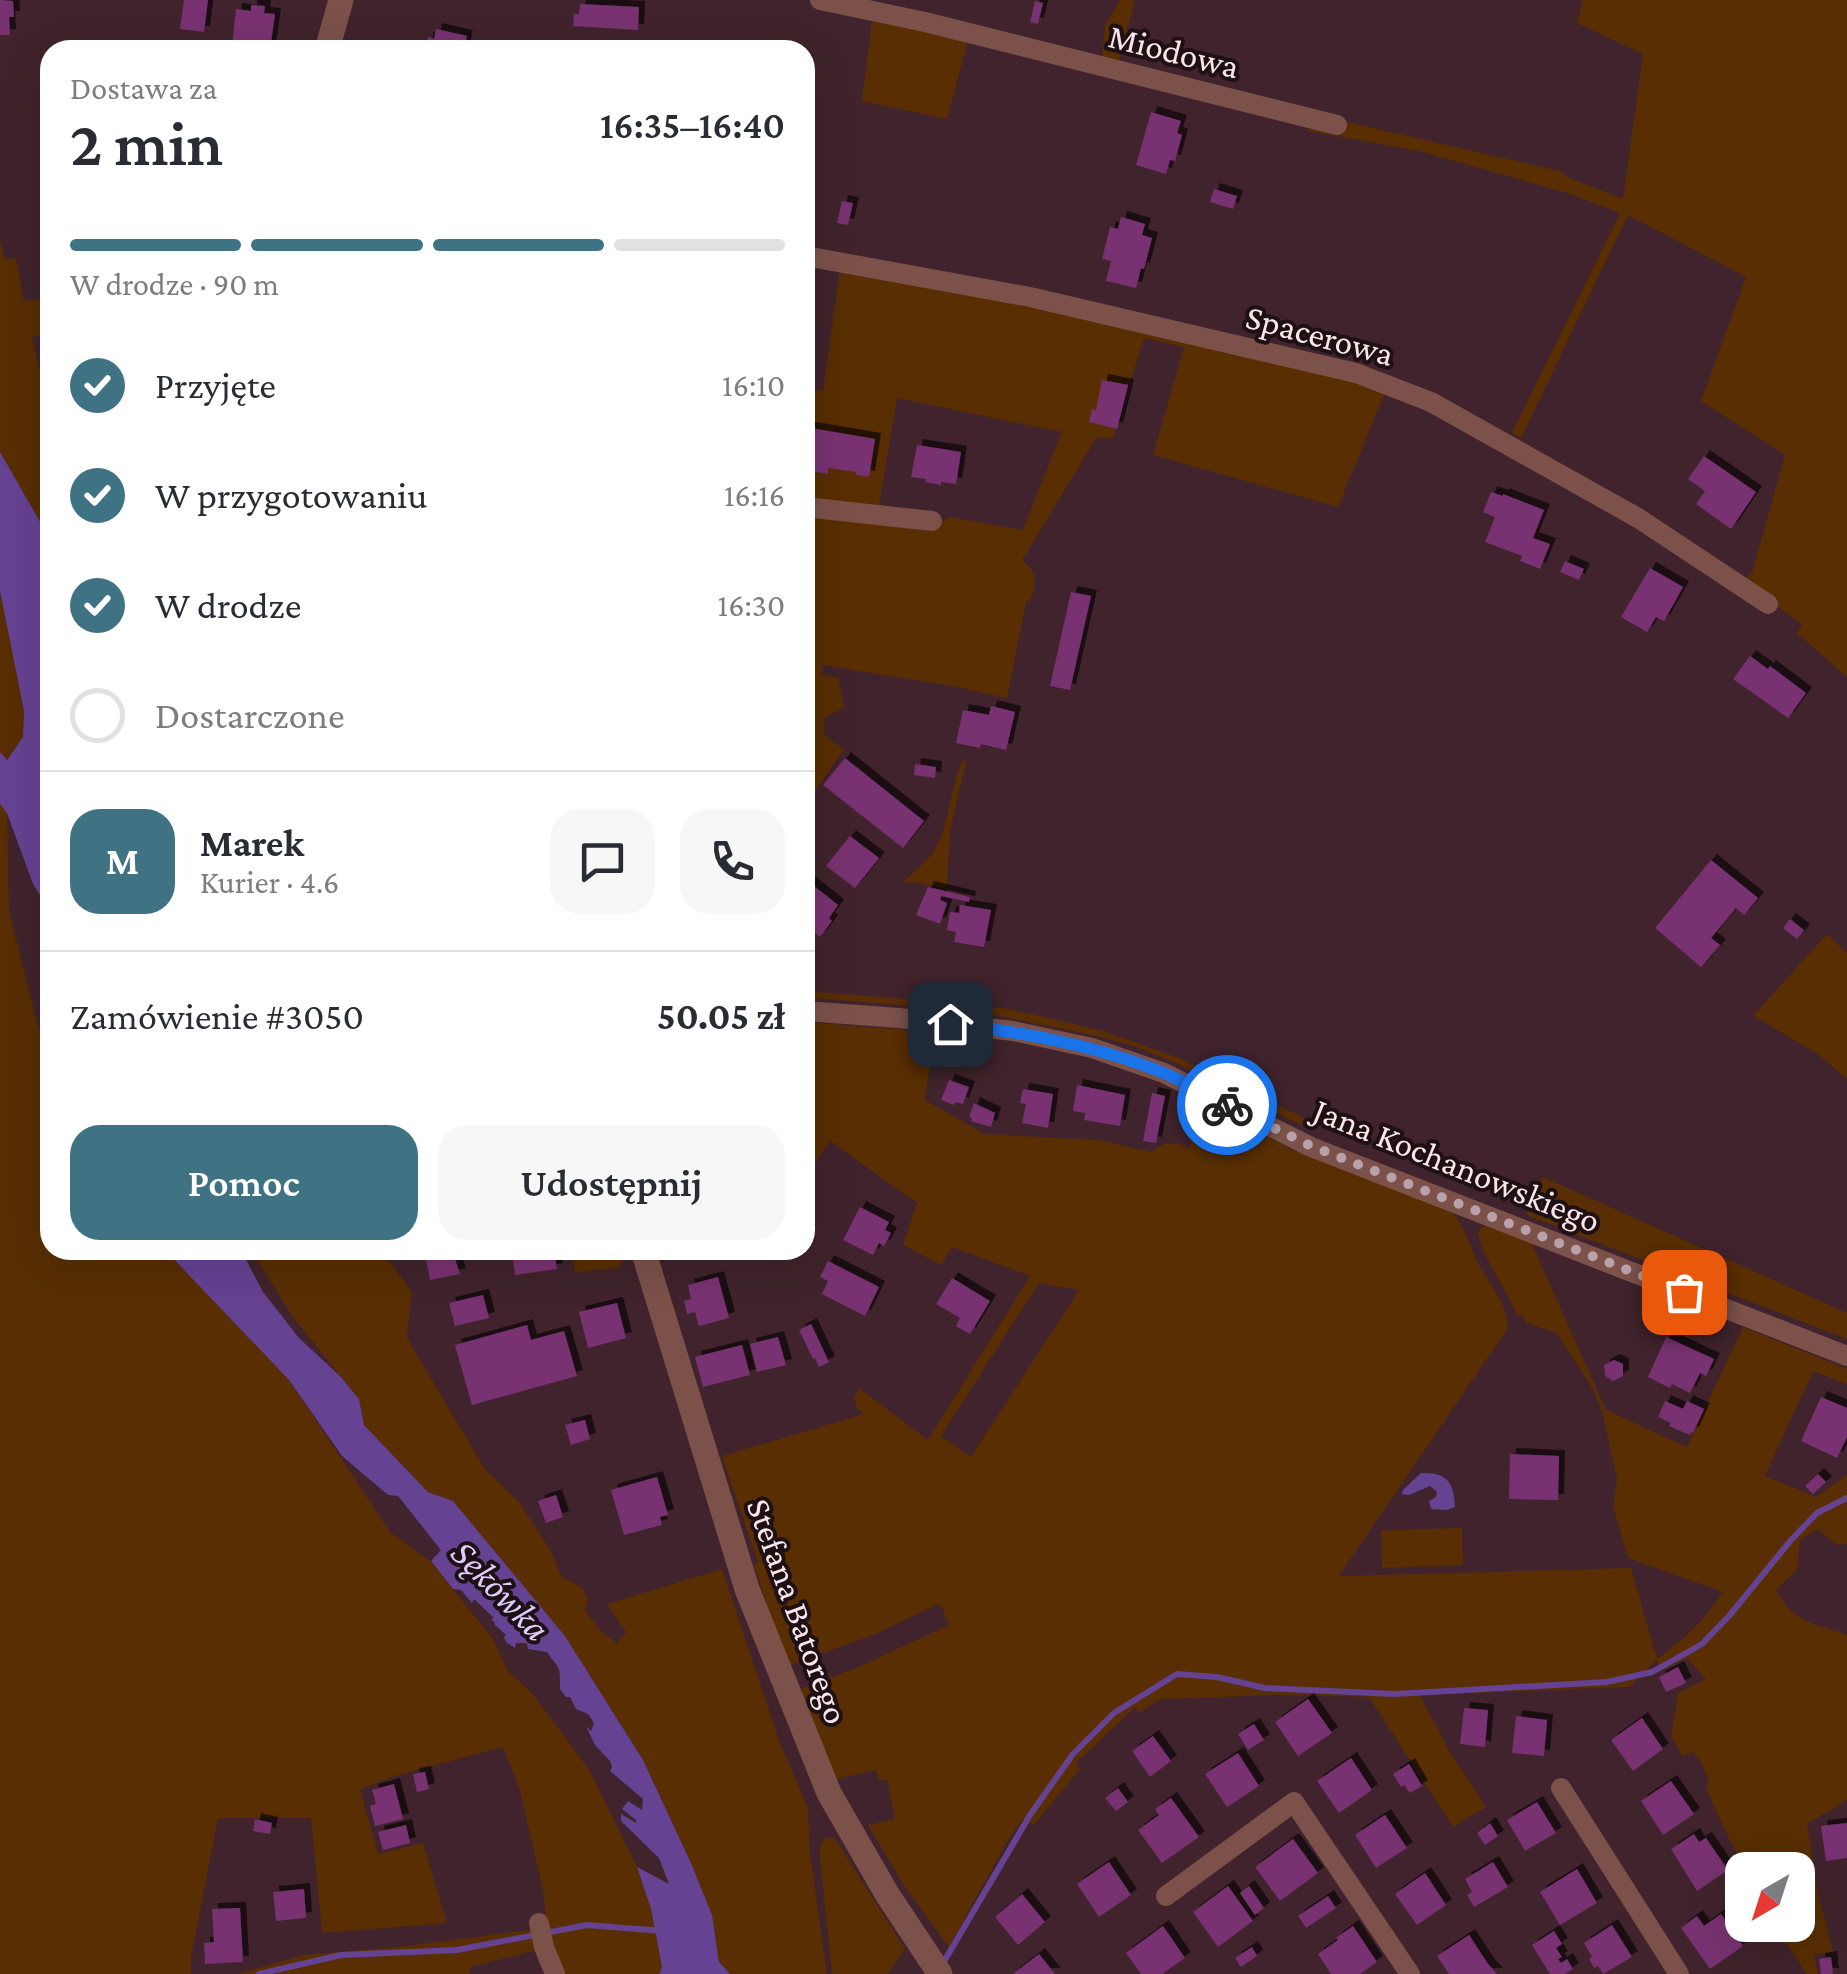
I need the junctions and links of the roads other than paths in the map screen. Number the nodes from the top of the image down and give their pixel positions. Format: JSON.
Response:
{"nodes":[{"id":1,"x":340,"y":0,"type":"edge"},
{"id":2,"x":820,"y":0,"type":"edge"},
{"id":3,"x":330,"y":40,"type":"edge"},
{"id":4,"x":1337,"y":125,"type":"dead end"},
{"id":5,"x":815,"y":258,"type":"edge"},
{"id":6,"x":815,"y":507,"type":"edge"},
{"id":7,"x":932,"y":520,"type":"dead end"},
{"id":8,"x":1768,"y":604,"type":"dead end"},
{"id":9,"x":815,"y":1013,"type":"edge"},
{"id":10,"x":646,"y":1260,"type":"edge"},
{"id":11,"x":1847,"y":1356,"type":"edge"},
{"id":12,"x":1561,"y":1788,"type":"dead end"},
{"id":13,"x":1166,"y":1896,"type":"dead end"},
{"id":14,"x":539,"y":1923,"type":"dead end"},
{"id":15,"x":935,"y":1967,"type":"edge"},
{"id":16,"x":554,"y":1974,"type":"edge"},
{"id":17,"x":1410,"y":1974,"type":"edge"},
{"id":18,"x":1679,"y":1974,"type":"edge"}],
"edges":[{"from":1,"to":3,"type":"street"},
{"from":2,"to":4,"type":"street","name":"Miodowa"},
{"from":5,"to":8,"type":"street","name":"Spacerowa"},
{"from":6,"to":7,"type":"street"},
{"from":9,"to":11,"type":"street","name":"Jana Kochanowskiego"},
{"from":10,"to":15,"type":"street","name":"Stefana Batorego"},
{"from":12,"to":18,"type":"street"},
{"from":13,"to":17,"type":"street"},
{"from":14,"to":16,"type":"street"}]}
